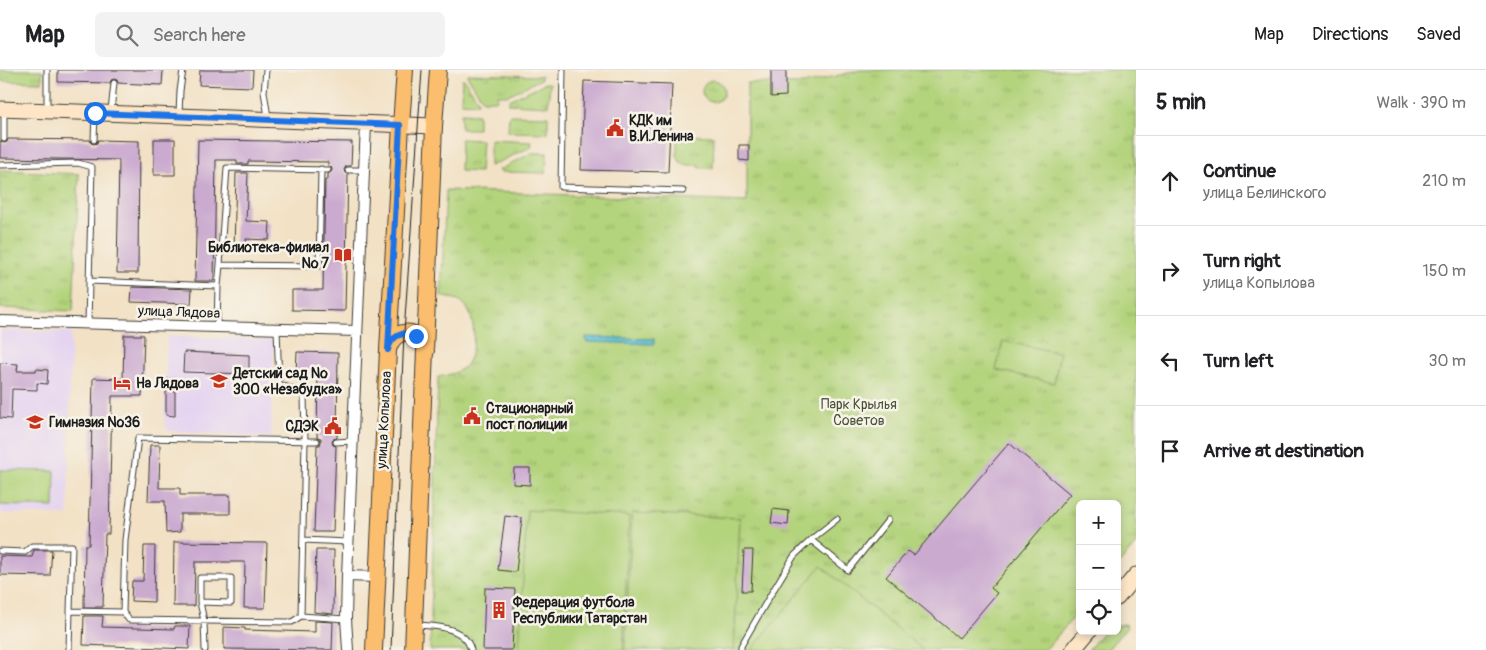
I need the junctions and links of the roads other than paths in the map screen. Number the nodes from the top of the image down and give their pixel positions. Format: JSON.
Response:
{"nodes":[{"id":1,"x":47,"y":70,"type":"edge"},
{"id":2,"x":184,"y":70,"type":"edge"},
{"id":3,"x":266,"y":70,"type":"edge"},
{"id":4,"x":405,"y":70,"type":"edge"},
{"id":5,"x":438,"y":70,"type":"edge"},
{"id":6,"x":563,"y":70,"type":"edge"},
{"id":7,"x":114,"y":83,"type":"dead end"},
{"id":8,"x":2,"y":109,"type":"edge"},
{"id":9,"x":46,"y":111,"type":"junction"},
{"id":10,"x":95,"y":113,"type":"junction"},
{"id":11,"x":111,"y":114,"type":"junction"},
{"id":12,"x":179,"y":116,"type":"junction"},
{"id":13,"x":268,"y":120,"type":"junction"},
{"id":14,"x":366,"y":124,"type":"junction"},
{"id":15,"x":400,"y":125,"type":"junction"},
{"id":16,"x":434,"y":126,"type":"junction"},
{"id":17,"x":4,"y":139,"type":"dead end"},
{"id":18,"x":94,"y":140,"type":"dead end"},
{"id":19,"x":4,"y":158,"type":"dead end"},
{"id":20,"x":92,"y":160,"type":"dead end"},
{"id":21,"x":2,"y":165,"type":"edge"},
{"id":22,"x":92,"y":167,"type":"junction"},
{"id":23,"x":321,"y":169,"type":"junction"},
{"id":24,"x":328,"y":170,"type":"dead end"},
{"id":25,"x":348,"y":170,"type":"dead end"},
{"id":26,"x":365,"y":170,"type":"junction"},
{"id":27,"x":683,"y":191,"type":"dead end"},
{"id":28,"x":220,"y":265,"type":"junction"},
{"id":29,"x":89,"y":281,"type":"junction"},
{"id":30,"x":218,"y":286,"type":"junction"},
{"id":31,"x":0,"y":321,"type":"edge"},
{"id":32,"x":88,"y":324,"type":"junction"},
{"id":33,"x":217,"y":327,"type":"junction"},
{"id":34,"x":277,"y":328,"type":"junction"},
{"id":35,"x":356,"y":332,"type":"junction"},
{"id":36,"x":388,"y":350,"type":"junction"},
{"id":37,"x":426,"y":352,"type":"junction"},
{"id":38,"x":305,"y":441,"type":"junction"},
{"id":39,"x":317,"y":441,"type":"dead end"},
{"id":40,"x":352,"y":441,"type":"junction"},
{"id":41,"x":336,"y":442,"type":"dead end"},
{"id":42,"x":837,"y":519,"type":"dead end"},
{"id":43,"x":888,"y":520,"type":"dead end"},
{"id":44,"x":303,"y":540,"type":"junction"},
{"id":45,"x":811,"y":540,"type":"junction"},
{"id":46,"x":348,"y":542,"type":"junction"},
{"id":47,"x":0,"y":551,"type":"edge"},
{"id":48,"x":1136,"y":575,"type":"edge"},
{"id":49,"x":347,"y":576,"type":"junction"},
{"id":50,"x":376,"y":577,"type":"junction"},
{"id":51,"x":1121,"y":593,"type":"edge"},
{"id":52,"x":200,"y":602,"type":"junction"},
{"id":53,"x":70,"y":611,"type":"junction"},
{"id":54,"x":123,"y":612,"type":"junction"},
{"id":55,"x":301,"y":616,"type":"junction"},
{"id":56,"x":346,"y":618,"type":"junction"},
{"id":57,"x":204,"y":621,"type":"junction"},
{"id":58,"x":414,"y":625,"type":"junction"},
{"id":59,"x":1086,"y":635,"type":"edge"},
{"id":60,"x":69,"y":650,"type":"edge"},
{"id":61,"x":205,"y":650,"type":"edge"},
{"id":62,"x":348,"y":650,"type":"edge"},
{"id":63,"x":374,"y":650,"type":"edge"},
{"id":64,"x":413,"y":650,"type":"edge"},
{"id":65,"x":470,"y":650,"type":"edge"},
{"id":66,"x":741,"y":650,"type":"edge"},
{"id":67,"x":1073,"y":650,"type":"edge"}],
"edges":[{"from":1,"to":9,"type":"lane"},
{"from":2,"to":12,"type":"lane"},
{"from":3,"to":13,"type":"lane"},
{"from":4,"to":15,"type":"main road","name":"улица Копылова"},
{"from":5,"to":16,"type":"main road"},
{"from":6,"to":27,"type":"lane"},
{"from":7,"to":11,"type":"lane"},
{"from":8,"to":9,"type":"street"},
{"from":8,"to":17,"type":"lane"},
{"from":9,"to":10,"type":"street"},
{"from":10,"to":11,"type":"street"},
{"from":10,"to":18,"type":"lane"},
{"from":11,"to":12,"type":"street"},
{"from":12,"to":13,"type":"street"},
{"from":13,"to":14,"type":"street"},
{"from":14,"to":15,"type":"street"},
{"from":14,"to":26,"type":"street"},
{"from":15,"to":16,"type":"street"},
{"from":15,"to":36,"type":"main road","name":"улица Копылова"},
{"from":16,"to":37,"type":"main road"},
{"from":19,"to":21,"type":"lane"},
{"from":20,"to":22,"type":"lane"},
{"from":21,"to":22,"type":"lane"},
{"from":22,"to":29,"type":"lane"},
{"from":23,"to":24,"type":"lane"},
{"from":23,"to":28,"type":"lane"},
{"from":23,"to":28,"type":"lane"},
{"from":25,"to":26,"type":"lane"},
{"from":26,"to":35,"type":"street"},
{"from":28,"to":30,"type":"lane"},
{"from":29,"to":30,"type":"lane"},
{"from":29,"to":32,"type":"lane"},
{"from":30,"to":33,"type":"lane"},
{"from":31,"to":32,"type":"street","name":"улица Лядова"},
{"from":32,"to":33,"type":"street","name":"улица Лядова"},
{"from":33,"to":34,"type":"street","name":"улица Лядова"},
{"from":34,"to":35,"type":"street","name":"улица Лядова"},
{"from":34,"to":38,"type":"lane"},
{"from":35,"to":40,"type":"street"},
{"from":36,"to":37,"type":"main road"},
{"from":36,"to":50,"type":"main road","name":"улица Копылова"},
{"from":37,"to":58,"type":"main road"},
{"from":38,"to":39,"type":"lane"},
{"from":38,"to":44,"type":"lane"},
{"from":38,"to":54,"type":"lane"},
{"from":40,"to":41,"type":"lane"},
{"from":40,"to":46,"type":"street"},
{"from":42,"to":45,"type":"lane"},
{"from":43,"to":45,"type":"lane"},
{"from":44,"to":46,"type":"lane"},
{"from":44,"to":55,"type":"lane"},
{"from":45,"to":66,"type":"lane"},
{"from":46,"to":49,"type":"street"},
{"from":47,"to":53,"type":"lane"},
{"from":48,"to":51,"type":"street"},
{"from":49,"to":50,"type":"street"},
{"from":49,"to":56,"type":"street"},
{"from":50,"to":63,"type":"main road","name":"улица Копылова"},
{"from":52,"to":52,"type":"lane"},
{"from":52,"to":57,"type":"lane"},
{"from":53,"to":54,"type":"lane"},
{"from":53,"to":60,"type":"lane"},
{"from":54,"to":57,"type":"lane"},
{"from":55,"to":56,"type":"lane"},
{"from":55,"to":57,"type":"lane"},
{"from":56,"to":62,"type":"street"},
{"from":57,"to":61,"type":"lane"},
{"from":58,"to":64,"type":"main road"},
{"from":58,"to":65,"type":"lane"},
{"from":59,"to":67,"type":"street"}]}
